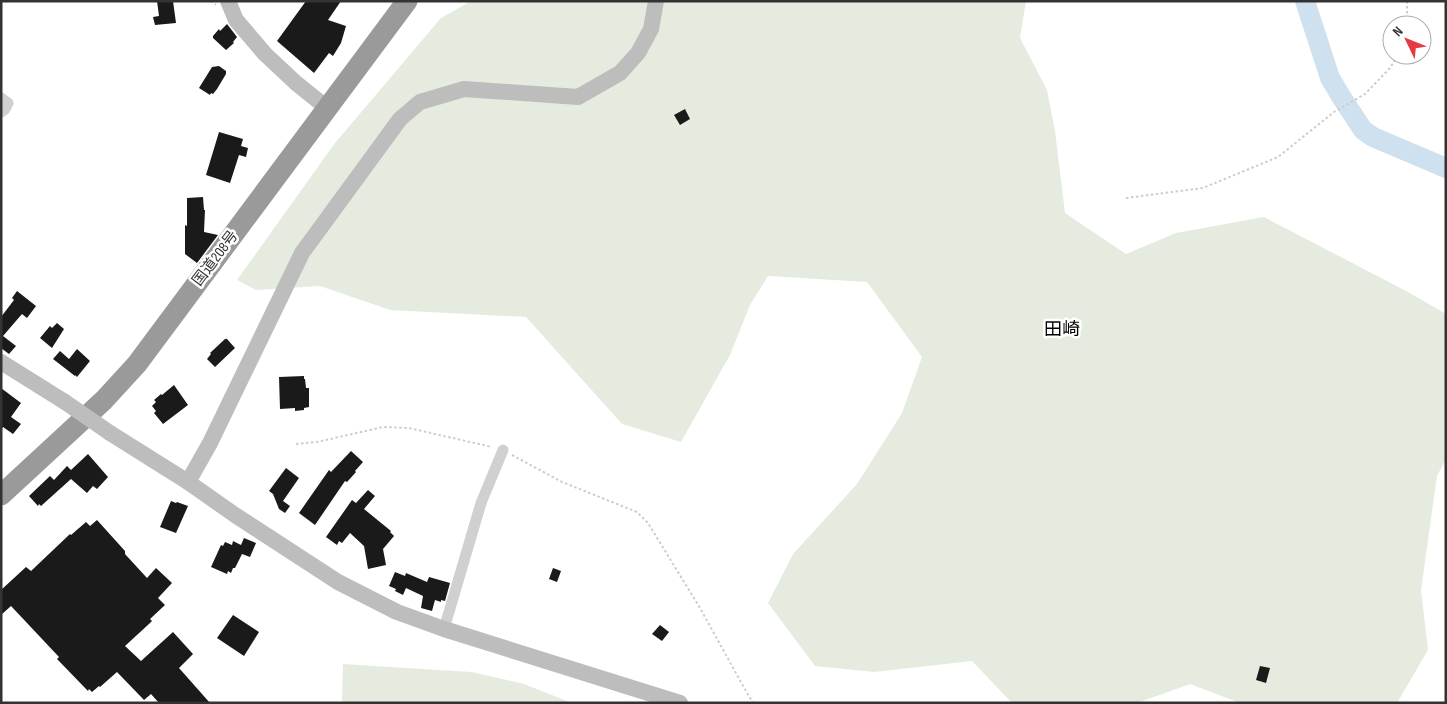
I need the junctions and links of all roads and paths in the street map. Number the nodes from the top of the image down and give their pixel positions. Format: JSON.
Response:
{"nodes":[{"id":1,"x":228,"y":1,"type":"edge"},
{"id":2,"x":408,"y":1,"type":"edge"},
{"id":3,"x":656,"y":1,"type":"edge"},
{"id":4,"x":1407,"y":1,"type":"edge"},
{"id":5,"x":1408,"y":15,"type":"edge"},
{"id":6,"x":1392,"y":65,"type":"edge"},
{"id":7,"x":1,"y":98,"type":"edge"},
{"id":8,"x":327,"y":108,"type":"junction"},
{"id":9,"x":1,"y":112,"type":"edge"},
{"id":10,"x":1126,"y":198,"type":"dead end"},
{"id":11,"x":1,"y":362,"type":"edge"},
{"id":12,"x":296,"y":444,"type":"dead end"},
{"id":13,"x":503,"y":450,"type":"junction"},
{"id":14,"x":188,"y":482,"type":"junction"},
{"id":15,"x":1,"y":495,"type":"edge"},
{"id":16,"x":444,"y":629,"type":"junction"},
{"id":17,"x":680,"y":703,"type":"edge"},
{"id":18,"x":753,"y":703,"type":"edge"}],
"edges":[{"from":1,"to":8,"type":"street"},
{"from":2,"to":8,"type":"highway","name":"国道208号"},
{"from":3,"to":14,"type":"street"},
{"from":4,"to":5,"type":"path"},
{"from":6,"to":10,"type":"path"},
{"from":7,"to":9,"type":"street"},
{"from":8,"to":15,"type":"highway","name":"国道208号"},
{"from":11,"to":14,"type":"street","bridge":true},
{"from":12,"to":13,"type":"path"},
{"from":13,"to":16,"type":"street"},
{"from":13,"to":18,"type":"path"},
{"from":14,"to":16,"type":"street"},
{"from":16,"to":17,"type":"street"}]}
